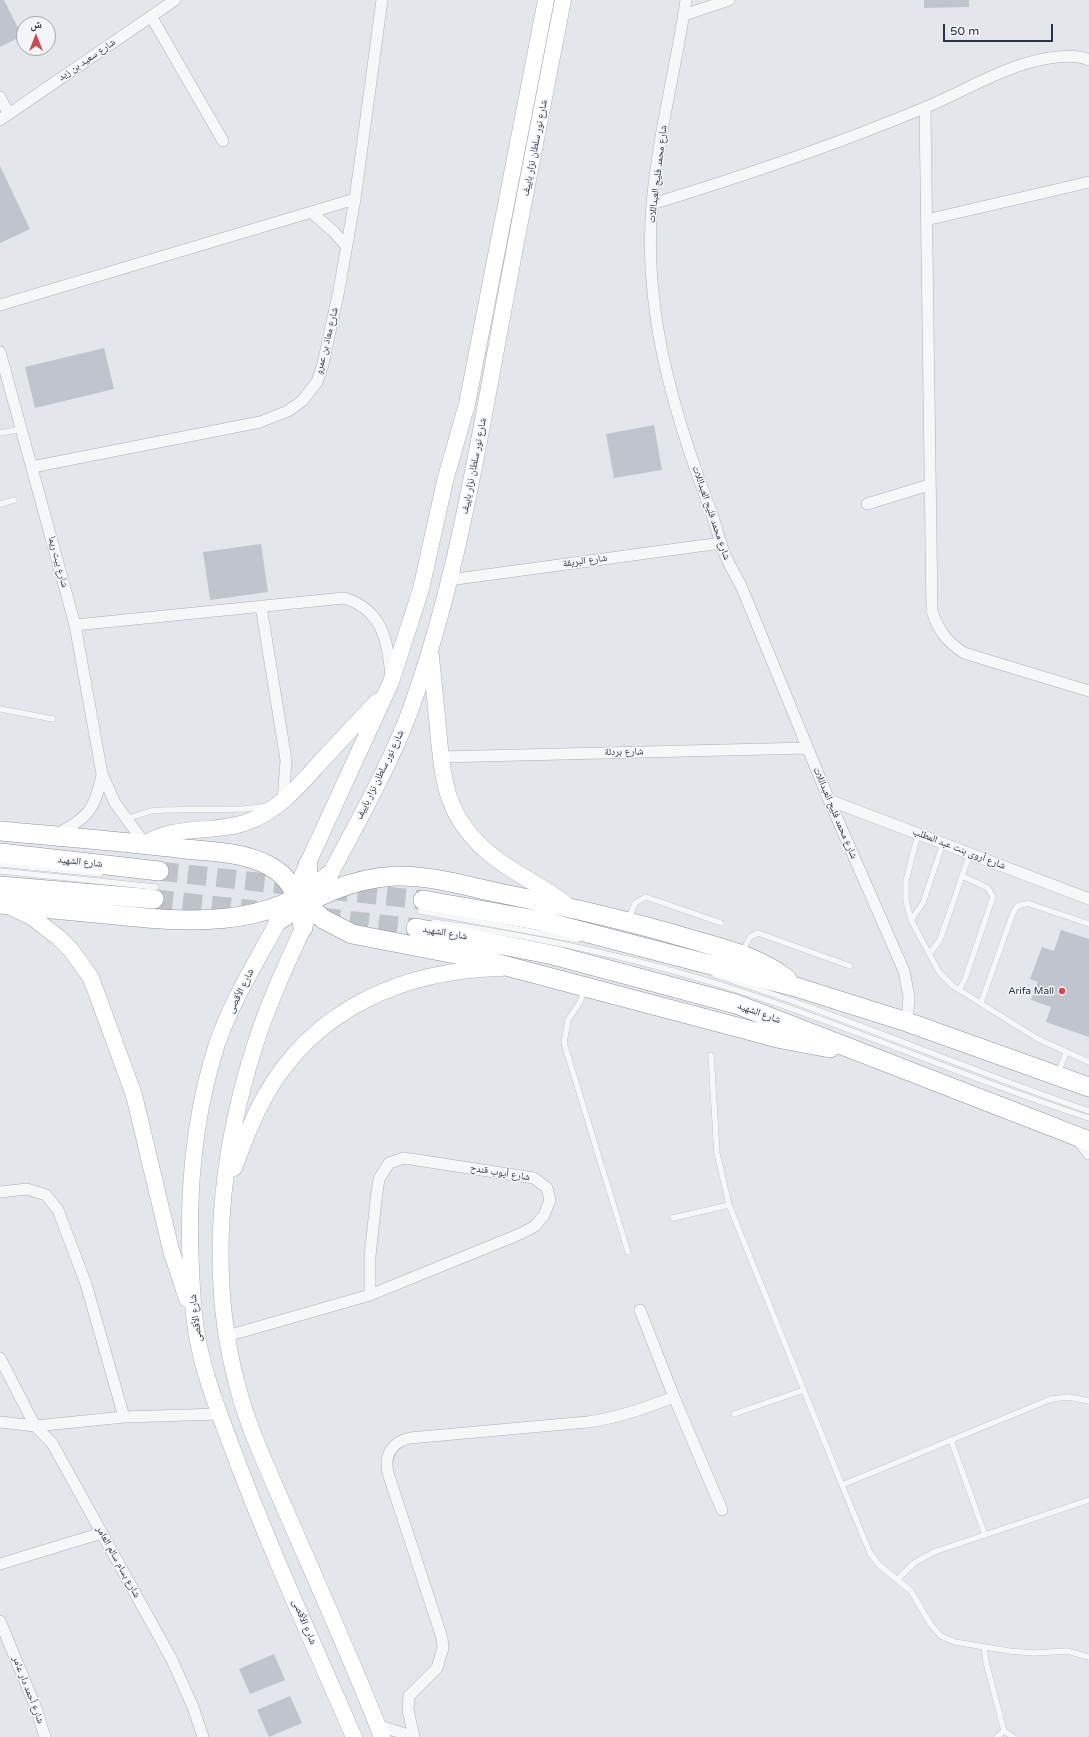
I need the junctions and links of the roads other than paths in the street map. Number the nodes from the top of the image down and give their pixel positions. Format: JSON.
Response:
{"nodes":[{"id":1,"x":175,"y":0,"type":"edge"},
{"id":2,"x":382,"y":0,"type":"edge"},
{"id":3,"x":546,"y":0,"type":"edge"},
{"id":4,"x":563,"y":0,"type":"edge"},
{"id":5,"x":686,"y":0,"type":"edge"},
{"id":6,"x":729,"y":0,"type":"edge"},
{"id":7,"x":684,"y":15,"type":"junction"},
{"id":8,"x":151,"y":16,"type":"junction"},
{"id":9,"x":1089,"y":60,"type":"edge"},
{"id":10,"x":0,"y":97,"type":"edge"},
{"id":11,"x":924,"y":108,"type":"junction"},
{"id":12,"x":4,"y":116,"type":"edge"},
{"id":13,"x":223,"y":141,"type":"dead end"},
{"id":14,"x":1089,"y":182,"type":"edge"},
{"id":15,"x":355,"y":198,"type":"junction"},
{"id":16,"x":652,"y":204,"type":"junction"},
{"id":17,"x":311,"y":212,"type":"junction"},
{"id":18,"x":926,"y":220,"type":"junction"},
{"id":19,"x":346,"y":246,"type":"junction"},
{"id":20,"x":0,"y":306,"type":"edge"},
{"id":21,"x":0,"y":352,"type":"edge"},
{"id":22,"x":22,"y":429,"type":"junction"},
{"id":23,"x":0,"y":433,"type":"edge"},
{"id":24,"x":32,"y":467,"type":"junction"},
{"id":25,"x":930,"y":485,"type":"junction"},
{"id":26,"x":14,"y":500,"type":"dead end"},
{"id":27,"x":0,"y":504,"type":"edge"},
{"id":28,"x":867,"y":504,"type":"dead end"},
{"id":29,"x":721,"y":543,"type":"junction"},
{"id":30,"x":449,"y":580,"type":"junction"},
{"id":31,"x":261,"y":606,"type":"junction"},
{"id":32,"x":75,"y":625,"type":"junction"},
{"id":33,"x":430,"y":645,"type":"junction"},
{"id":34,"x":389,"y":686,"type":"junction"},
{"id":35,"x":1089,"y":691,"type":"edge"},
{"id":36,"x":0,"y":709,"type":"edge"},
{"id":37,"x":53,"y":719,"type":"dead end"},
{"id":38,"x":807,"y":748,"type":"junction"},
{"id":39,"x":440,"y":757,"type":"junction"},
{"id":40,"x":102,"y":774,"type":"junction"},
{"id":41,"x":829,"y":800,"type":"junction"},
{"id":42,"x":283,"y":802,"type":"junction"},
{"id":43,"x":126,"y":819,"type":"junction"},
{"id":44,"x":0,"y":831,"type":"edge"},
{"id":45,"x":918,"y":834,"type":"junction"},
{"id":46,"x":52,"y":836,"type":"junction"},
{"id":47,"x":943,"y":843,"type":"junction"},
{"id":48,"x":144,"y":844,"type":"junction"},
{"id":49,"x":0,"y":853,"type":"edge"},
{"id":50,"x":970,"y":854,"type":"junction"},
{"id":51,"x":0,"y":864,"type":"edge"},
{"id":52,"x":308,"y":864,"type":"joint"},
{"id":53,"x":0,"y":871,"type":"edge"},
{"id":54,"x":110,"y":875,"type":"dead end"},
{"id":55,"x":330,"y":875,"type":"joint"},
{"id":56,"x":962,"y":876,"type":"junction"},
{"id":57,"x":0,"y":886,"type":"edge"},
{"id":58,"x":157,"y":886,"type":"junction"},
{"id":59,"x":1089,"y":899,"type":"edge"},
{"id":60,"x":303,"y":900,"type":"junction"},
{"id":61,"x":0,"y":904,"type":"edge"},
{"id":62,"x":568,"y":906,"type":"junction"},
{"id":63,"x":421,"y":915,"type":"junction"},
{"id":64,"x":912,"y":920,"type":"junction"},
{"id":65,"x":278,"y":921,"type":"joint"},
{"id":66,"x":629,"y":921,"type":"junction"},
{"id":67,"x":721,"y":923,"type":"dead end"},
{"id":68,"x":1089,"y":924,"type":"edge"},
{"id":69,"x":303,"y":928,"type":"joint"},
{"id":70,"x":584,"y":941,"type":"dead end"},
{"id":71,"x":741,"y":954,"type":"junction"},
{"id":72,"x":929,"y":954,"type":"junction"},
{"id":73,"x":850,"y":966,"type":"dead end"},
{"id":74,"x":512,"y":968,"type":"junction"},
{"id":75,"x":706,"y":973,"type":"dead end"},
{"id":76,"x":584,"y":986,"type":"junction"},
{"id":77,"x":796,"y":987,"type":"junction"},
{"id":78,"x":959,"y":990,"type":"junction"},
{"id":79,"x":981,"y":1003,"type":"junction"},
{"id":80,"x":907,"y":1022,"type":"junction"},
{"id":81,"x":863,"y":1052,"type":"junction"},
{"id":82,"x":1066,"y":1053,"type":"junction"},
{"id":83,"x":711,"y":1055,"type":"dead end"},
{"id":84,"x":1089,"y":1062,"type":"edge"},
{"id":85,"x":1057,"y":1076,"type":"junction"},
{"id":86,"x":1089,"y":1087,"type":"edge"},
{"id":87,"x":1089,"y":1111,"type":"edge"},
{"id":88,"x":1089,"y":1118,"type":"edge"},
{"id":89,"x":1081,"y":1138,"type":"edge"},
{"id":90,"x":1089,"y":1154,"type":"edge"},
{"id":91,"x":0,"y":1192,"type":"edge"},
{"id":92,"x":225,"y":1194,"type":"junction"},
{"id":93,"x":729,"y":1205,"type":"junction"},
{"id":94,"x":673,"y":1218,"type":"dead end"},
{"id":95,"x":628,"y":1252,"type":"dead end"},
{"id":96,"x":370,"y":1295,"type":"junction"},
{"id":97,"x":640,"y":1310,"type":"dead end"},
{"id":98,"x":194,"y":1319,"type":"junction"},
{"id":99,"x":227,"y":1336,"type":"junction"},
{"id":100,"x":0,"y":1358,"type":"edge"},
{"id":101,"x":804,"y":1390,"type":"junction"},
{"id":102,"x":674,"y":1397,"type":"junction"},
{"id":103,"x":1089,"y":1401,"type":"edge"},
{"id":104,"x":220,"y":1414,"type":"junction"},
{"id":105,"x":734,"y":1414,"type":"dead end"},
{"id":106,"x":124,"y":1417,"type":"junction"},
{"id":107,"x":0,"y":1422,"type":"edge"},
{"id":108,"x":35,"y":1426,"type":"junction"},
{"id":109,"x":951,"y":1440,"type":"junction"},
{"id":110,"x":842,"y":1485,"type":"junction"},
{"id":111,"x":1089,"y":1500,"type":"edge"},
{"id":112,"x":722,"y":1510,"type":"dead end"},
{"id":113,"x":102,"y":1534,"type":"junction"},
{"id":114,"x":985,"y":1535,"type":"junction"},
{"id":115,"x":0,"y":1564,"type":"edge"},
{"id":116,"x":898,"y":1579,"type":"junction"},
{"id":117,"x":0,"y":1621,"type":"edge"},
{"id":118,"x":984,"y":1647,"type":"junction"},
{"id":119,"x":1089,"y":1657,"type":"edge"},
{"id":120,"x":380,"y":1731,"type":"edge"},
{"id":121,"x":1004,"y":1731,"type":"junction"},
{"id":122,"x":45,"y":1737,"type":"edge"},
{"id":123,"x":203,"y":1737,"type":"edge"},
{"id":124,"x":354,"y":1737,"type":"edge"},
{"id":125,"x":414,"y":1737,"type":"edge"},
{"id":126,"x":996,"y":1737,"type":"edge"},
{"id":127,"x":1012,"y":1737,"type":"edge"}],
"edges":[{"from":1,"to":8,"type":"street","name":"شارع سعيد بن زيد"},
{"from":2,"to":15,"type":"street","name":"شارع معاذ بن عمرو"},
{"from":3,"to":34,"type":"main road","name":"شارع نور سلطان نزار باييف"},
{"from":4,"to":30,"type":"main road","name":"شارع نور سلطان نزار باييف"},
{"from":5,"to":7,"type":"street","name":"شارع محمد فليح العبداللات"},
{"from":6,"to":7,"type":"street"},
{"from":7,"to":16,"type":"street","name":"شارع محمد فليح العبداللات"},
{"from":8,"to":12,"type":"street","name":"شارع سعيد بن زيد"},
{"from":8,"to":13,"type":"street"},
{"from":9,"to":11,"type":"street"},
{"from":10,"to":12,"type":"street"},
{"from":11,"to":16,"type":"street"},
{"from":11,"to":18,"type":"street"},
{"from":14,"to":18,"type":"street"},
{"from":15,"to":17,"type":"street"},
{"from":15,"to":19,"type":"street","name":"شارع معاذ بن عمرو"},
{"from":16,"to":29,"type":"street","name":"شارع محمد فليح العبداللات"},
{"from":17,"to":19,"type":"street"},
{"from":17,"to":20,"type":"street"},
{"from":18,"to":25,"type":"street"},
{"from":19,"to":24,"type":"street","name":"شارع معاذ بن عمرو"},
{"from":21,"to":22,"type":"street","name":"شارع بيت ريما"},
{"from":22,"to":23,"type":"lane"},
{"from":22,"to":24,"type":"street","name":"شارع بيت ريما"},
{"from":24,"to":32,"type":"street","name":"شارع بيت ريما"},
{"from":25,"to":28,"type":"street"},
{"from":25,"to":35,"type":"street"},
{"from":26,"to":27,"type":"lane"},
{"from":29,"to":30,"type":"street","name":"شارع البريقة"},
{"from":29,"to":38,"type":"street","name":"شارع محمد فليح العبداللات"},
{"from":30,"to":33,"type":"main road","name":"شارع نور سلطان نزار باييف"},
{"from":31,"to":32,"type":"street"},
{"from":31,"to":34,"type":"street"},
{"from":31,"to":42,"type":"street"},
{"from":32,"to":40,"type":"street","name":"شارع بيت ريما"},
{"from":33,"to":39,"type":"main road"},
{"from":33,"to":55,"type":"main road","name":"شارع نور سلطان نزار باييف"},
{"from":34,"to":42,"type":"main road"},
{"from":34,"to":52,"type":"main road","name":"شارع نور سلطان نزار باييف"},
{"from":36,"to":37,"type":"lane"},
{"from":38,"to":39,"type":"street","name":"شارع بردلة"},
{"from":38,"to":41,"type":"street","name":"شارع محمد فليح العبداللات"},
{"from":39,"to":62,"type":"main road"},
{"from":40,"to":43,"type":"street","name":"شارع بيت ريما"},
{"from":40,"to":46,"type":"street","name":"شارع بيت ريما"},
{"from":41,"to":45,"type":"street","name":"شارع أروى بنت عبد المطلب"},
{"from":41,"to":80,"type":"street","name":"شارع محمد فليح العبداللات"},
{"from":42,"to":43,"type":"lane"},
{"from":42,"to":48,"type":"main road"},
{"from":43,"to":48,"type":"street","name":"شارع بيت ريما"},
{"from":44,"to":46,"type":"highway"},
{"from":45,"to":47,"type":"street","name":"شارع أروى بنت عبد المطلب"},
{"from":45,"to":64,"type":"lane"},
{"from":46,"to":48,"type":"highway"},
{"from":47,"to":50,"type":"street","name":"شارع أروى بنت عبد المطلب"},
{"from":47,"to":64,"type":"lane"},
{"from":48,"to":60,"type":"highway"},
{"from":49,"to":58,"type":"highway","name":"شارع الشهيد"},
{"from":50,"to":56,"type":"lane"},
{"from":50,"to":59,"type":"street","name":"شارع أروى بنت عبد المطلب"},
{"from":51,"to":54,"type":"lane"},
{"from":52,"to":60,"type":"highway"},
{"from":53,"to":58,"type":"lane"},
{"from":55,"to":60,"type":"highway"},
{"from":56,"to":72,"type":"lane"},
{"from":56,"to":78,"type":"lane"},
{"from":57,"to":58,"type":"highway"},
{"from":60,"to":61,"type":"highway"},
{"from":60,"to":62,"type":"highway"},
{"from":60,"to":65,"type":"highway"},
{"from":60,"to":69,"type":"highway"},
{"from":60,"to":74,"type":"highway"},
{"from":61,"to":98,"type":"main road"},
{"from":62,"to":66,"type":"highway"},
{"from":63,"to":70,"type":"lane"},
{"from":63,"to":77,"type":"highway"},
{"from":63,"to":81,"type":"highway","name":"شارع الشهيد"},
{"from":63,"to":88,"type":"lane"},
{"from":64,"to":72,"type":"lane"},
{"from":65,"to":98,"type":"main road","name":"شارع الأقصى"},
{"from":66,"to":67,"type":"lane"},
{"from":66,"to":71,"type":"highway"},
{"from":68,"to":79,"type":"lane"},
{"from":69,"to":92,"type":"main road"},
{"from":71,"to":73,"type":"lane"},
{"from":71,"to":77,"type":"highway"},
{"from":72,"to":78,"type":"lane"},
{"from":74,"to":76,"type":"highway"},
{"from":74,"to":92,"type":"main road"},
{"from":75,"to":87,"type":"lane"},
{"from":76,"to":81,"type":"highway"},
{"from":76,"to":95,"type":"lane"},
{"from":77,"to":80,"type":"highway"},
{"from":78,"to":79,"type":"lane"},
{"from":79,"to":82,"type":"lane"},
{"from":80,"to":85,"type":"highway"},
{"from":81,"to":89,"type":"highway","name":"شارع الشهيد"},
{"from":82,"to":84,"type":"lane"},
{"from":82,"to":85,"type":"lane"},
{"from":83,"to":93,"type":"lane"},
{"from":85,"to":86,"type":"highway"},
{"from":89,"to":90,"type":"street"},
{"from":91,"to":106,"type":"street"},
{"from":92,"to":99,"type":"main road"},
{"from":93,"to":94,"type":"lane"},
{"from":93,"to":101,"type":"lane"},
{"from":96,"to":96,"type":"street","name":"شارع أيوب قندح"},
{"from":96,"to":99,"type":"street","name":"شارع أيوب قندح"},
{"from":97,"to":102,"type":"street"},
{"from":98,"to":104,"type":"main road","name":"شارع الأقصى"},
{"from":99,"to":120,"type":"main road"},
{"from":100,"to":108,"type":"street","name":"شارع بسام سالم العامر"},
{"from":101,"to":105,"type":"lane"},
{"from":101,"to":110,"type":"lane"},
{"from":102,"to":112,"type":"street"},
{"from":102,"to":125,"type":"street"},
{"from":103,"to":109,"type":"lane"},
{"from":104,"to":106,"type":"street"},
{"from":104,"to":124,"type":"main road","name":"شارع الأقصى"},
{"from":106,"to":108,"type":"street"},
{"from":107,"to":108,"type":"street"},
{"from":108,"to":113,"type":"street","name":"شارع بسام سالم العامر"},
{"from":109,"to":110,"type":"lane"},
{"from":109,"to":114,"type":"lane"},
{"from":110,"to":116,"type":"lane"},
{"from":111,"to":114,"type":"lane"},
{"from":113,"to":115,"type":"street"},
{"from":113,"to":123,"type":"street","name":"شارع بسام سالم العامر"},
{"from":114,"to":116,"type":"lane"},
{"from":116,"to":118,"type":"lane"},
{"from":117,"to":122,"type":"street","name":"شارع أحمد دار عامر"},
{"from":118,"to":119,"type":"lane"},
{"from":118,"to":121,"type":"lane"},
{"from":120,"to":125,"type":"street"},
{"from":121,"to":126,"type":"lane"},
{"from":121,"to":127,"type":"lane"}]}
